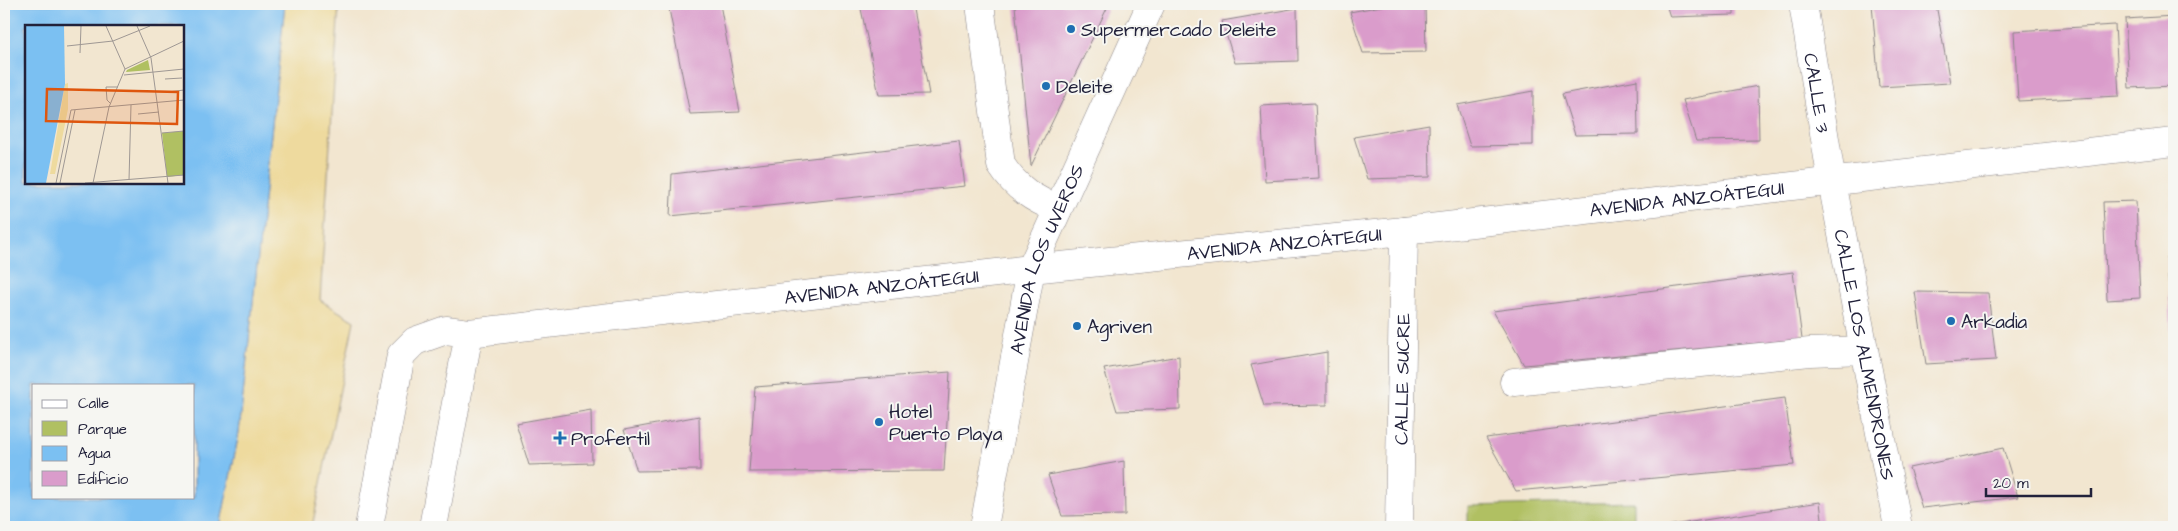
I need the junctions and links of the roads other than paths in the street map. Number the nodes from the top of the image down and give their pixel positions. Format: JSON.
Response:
{"nodes":[{"id":1,"x":980,"y":4,"type":"edge"},
{"id":2,"x":1151,"y":4,"type":"edge"},
{"id":3,"x":1803,"y":4,"type":"edge"},
{"id":4,"x":2174,"y":142,"type":"edge"},
{"id":5,"x":1832,"y":182,"type":"junction"},
{"id":6,"x":1058,"y":209,"type":"junction"},
{"id":7,"x":1404,"y":231,"type":"junction"},
{"id":8,"x":1031,"y":269,"type":"junction"},
{"id":9,"x":469,"y":333,"type":"junction"},
{"id":10,"x":1864,"y":350,"type":"junction"},
{"id":11,"x":1514,"y":382,"type":"dead end"},
{"id":12,"x":369,"y":527,"type":"edge"},
{"id":13,"x":433,"y":527,"type":"edge"},
{"id":14,"x":984,"y":527,"type":"edge"},
{"id":15,"x":1399,"y":527,"type":"edge"},
{"id":16,"x":1898,"y":527,"type":"edge"}],
"edges":[{"from":1,"to":6,"type":"street"},
{"from":2,"to":6,"type":"street","name":"AVENIDA LOS UVEROS"},
{"from":3,"to":5,"type":"street","name":"CALLE 3"},
{"from":4,"to":5,"type":"street","name":"AVENIDA ANZOÁTEGUI"},
{"from":5,"to":7,"type":"street","name":"AVENIDA ANZOÁTEGUI"},
{"from":5,"to":10,"type":"street","name":"CALLE LOS ALMENDRONES"},
{"from":6,"to":8,"type":"street","name":"AVENIDA LOS UVEROS"},
{"from":7,"to":8,"type":"street","name":"AVENIDA ANZOÁTEGUI"},
{"from":7,"to":15,"type":"street","name":"CALLE SUCRE"},
{"from":8,"to":9,"type":"street","name":"AVENIDA ANZOÁTEGUI"},
{"from":8,"to":14,"type":"street","name":"AVENIDA LOS UVEROS"},
{"from":9,"to":12,"type":"street","name":"AVENIDA ANZOÁTEGUI"},
{"from":9,"to":13,"type":"street"},
{"from":10,"to":11,"type":"street"},
{"from":10,"to":16,"type":"street","name":"CALLE LOS ALMENDRONES"}]}
